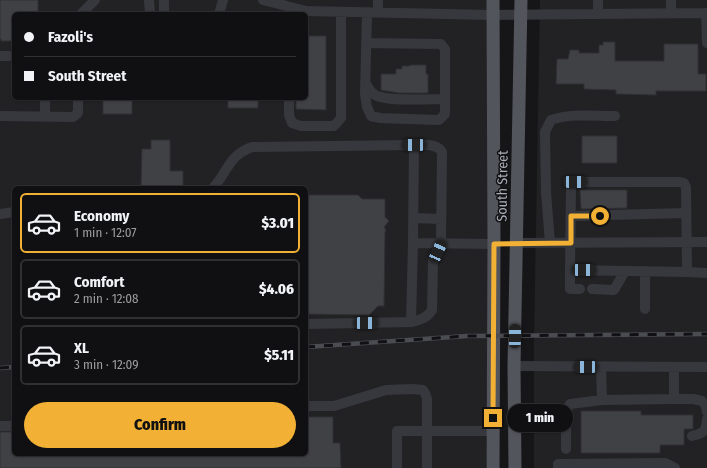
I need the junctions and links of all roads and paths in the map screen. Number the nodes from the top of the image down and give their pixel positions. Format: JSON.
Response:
{"nodes":[{"id":1,"x":95,"y":0,"type":"edge"},
{"id":2,"x":149,"y":0,"type":"edge"},
{"id":3,"x":164,"y":0,"type":"edge"},
{"id":4,"x":223,"y":0,"type":"edge"},
{"id":5,"x":263,"y":0,"type":"edge"},
{"id":6,"x":378,"y":0,"type":"edge"},
{"id":7,"x":493,"y":0,"type":"edge"},
{"id":8,"x":521,"y":0,"type":"edge"},
{"id":9,"x":598,"y":0,"type":"edge"},
{"id":10,"x":671,"y":0,"type":"edge"},
{"id":11,"x":294,"y":7,"type":"edge"},
{"id":12,"x":83,"y":12,"type":"edge"},
{"id":13,"x":150,"y":12,"type":"edge"},
{"id":14,"x":164,"y":12,"type":"edge"},
{"id":15,"x":220,"y":12,"type":"edge"},
{"id":16,"x":340,"y":12,"type":"junction"},
{"id":17,"x":367,"y":12,"type":"junction"},
{"id":18,"x":378,"y":13,"type":"junction"},
{"id":19,"x":671,"y":13,"type":"junction"},
{"id":20,"x":707,"y":13,"type":"edge"},
{"id":21,"x":598,"y":14,"type":"junction"},
{"id":22,"x":493,"y":15,"type":"junction"},
{"id":23,"x":521,"y":15,"type":"junction"},
{"id":24,"x":366,"y":43,"type":"junction"},
{"id":25,"x":707,"y":43,"type":"edge"},
{"id":26,"x":0,"y":56,"type":"edge"},
{"id":27,"x":12,"y":56,"type":"edge"},
{"id":28,"x":365,"y":82,"type":"junction"},
{"id":29,"x":445,"y":99,"type":"junction"},
{"id":30,"x":45,"y":100,"type":"edge"},
{"id":31,"x":78,"y":100,"type":"edge"},
{"id":32,"x":289,"y":100,"type":"edge"},
{"id":33,"x":0,"y":116,"type":"edge"},
{"id":34,"x":615,"y":116,"type":"dead end"},
{"id":35,"x":45,"y":117,"type":"junction"},
{"id":36,"x":414,"y":145,"type":"junction"},
{"id":37,"x":214,"y":186,"type":"edge"},
{"id":38,"x":12,"y":212,"type":"edge"},
{"id":39,"x":0,"y":214,"type":"edge"},
{"id":40,"x":686,"y":214,"type":"junction"},
{"id":41,"x":571,"y":216,"type":"junction"},
{"id":42,"x":413,"y":218,"type":"junction"},
{"id":43,"x":441,"y":219,"type":"junction"},
{"id":44,"x":687,"y":242,"type":"junction"},
{"id":45,"x":707,"y":242,"type":"edge"},
{"id":46,"x":517,"y":243,"type":"junction"},
{"id":47,"x":550,"y":243,"type":"junction"},
{"id":48,"x":571,"y":243,"type":"junction"},
{"id":49,"x":413,"y":244,"type":"junction"},
{"id":50,"x":441,"y":244,"type":"junction"},
{"id":51,"x":494,"y":244,"type":"junction"},
{"id":52,"x":570,"y":270,"type":"junction"},
{"id":53,"x":625,"y":271,"type":"junction"},
{"id":54,"x":645,"y":271,"type":"junction"},
{"id":55,"x":687,"y":272,"type":"junction"},
{"id":56,"x":707,"y":272,"type":"edge"},
{"id":57,"x":580,"y":289,"type":"dead end"},
{"id":58,"x":592,"y":289,"type":"dead end"},
{"id":59,"x":646,"y":309,"type":"dead end"},
{"id":60,"x":411,"y":322,"type":"junction"},
{"id":61,"x":308,"y":324,"type":"edge"},
{"id":62,"x":514,"y":366,"type":"junction"},
{"id":63,"x":601,"y":367,"type":"junction"},
{"id":64,"x":674,"y":367,"type":"junction"},
{"id":65,"x":707,"y":367,"type":"edge"},
{"id":66,"x":674,"y":399,"type":"junction"},
{"id":67,"x":602,"y":400,"type":"junction"},
{"id":68,"x":308,"y":406,"type":"edge"},
{"id":69,"x":707,"y":412,"type":"edge"},
{"id":70,"x":707,"y":419,"type":"edge"},
{"id":71,"x":0,"y":426,"type":"edge"},
{"id":72,"x":12,"y":426,"type":"edge"},
{"id":73,"x":427,"y":431,"type":"junction"},
{"id":74,"x":493,"y":431,"type":"junction"},
{"id":75,"x":692,"y":436,"type":"dead end"},
{"id":76,"x":566,"y":449,"type":"dead end"},
{"id":77,"x":587,"y":466,"type":"edge"},
{"id":78,"x":650,"y":466,"type":"edge"},
{"id":79,"x":397,"y":468,"type":"edge"},
{"id":80,"x":427,"y":468,"type":"edge"},
{"id":81,"x":493,"y":468,"type":"edge"},
{"id":82,"x":515,"y":468,"type":"edge"},
{"id":83,"x":558,"y":468,"type":"edge"},
{"id":84,"x":675,"y":468,"type":"edge"}],
"edges":[{"from":1,"to":12,"type":"street"},
{"from":2,"to":13,"type":"street"},
{"from":3,"to":14,"type":"street"},
{"from":4,"to":15,"type":"street"},
{"from":5,"to":11,"type":"street"},
{"from":6,"to":18,"type":"street"},
{"from":7,"to":22,"type":"main road","name":"South Street"},
{"from":8,"to":23,"type":"main road","name":"South Street"},
{"from":9,"to":21,"type":"street"},
{"from":10,"to":19,"type":"street"},
{"from":11,"to":16,"type":"street"},
{"from":16,"to":17,"type":"street"},
{"from":16,"to":32,"type":"street"},
{"from":17,"to":18,"type":"street"},
{"from":17,"to":24,"type":"street"},
{"from":18,"to":22,"type":"street"},
{"from":19,"to":20,"type":"street"},
{"from":19,"to":21,"type":"street"},
{"from":20,"to":25,"type":"street"},
{"from":21,"to":23,"type":"street"},
{"from":22,"to":23,"type":"street"},
{"from":22,"to":51,"type":"main road","name":"South Street"},
{"from":23,"to":46,"type":"main road","name":"South Street"},
{"from":24,"to":28,"type":"street"},
{"from":24,"to":29,"type":"street"},
{"from":26,"to":27,"type":"street"},
{"from":28,"to":29,"type":"street"},
{"from":28,"to":29,"type":"street"},
{"from":30,"to":35,"type":"street"},
{"from":31,"to":35,"type":"street"},
{"from":33,"to":35,"type":"street"},
{"from":34,"to":47,"type":"street"},
{"from":36,"to":37,"type":"street"},
{"from":36,"to":42,"type":"street"},
{"from":36,"to":43,"type":"street"},
{"from":38,"to":39,"type":"street"},
{"from":40,"to":41,"type":"street"},
{"from":40,"to":41,"type":"street"},
{"from":40,"to":44,"type":"street"},
{"from":41,"to":48,"type":"street"},
{"from":42,"to":43,"type":"street"},
{"from":42,"to":49,"type":"street"},
{"from":43,"to":50,"type":"street"},
{"from":44,"to":45,"type":"street"},
{"from":44,"to":48,"type":"street"},
{"from":44,"to":55,"type":"street"},
{"from":46,"to":47,"type":"street"},
{"from":46,"to":51,"type":"main road"},
{"from":46,"to":62,"type":"main road","name":"South Street"},
{"from":47,"to":48,"type":"street"},
{"from":48,"to":52,"type":"street"},
{"from":49,"to":50,"type":"street"},
{"from":49,"to":60,"type":"street"},
{"from":50,"to":51,"type":"street"},
{"from":50,"to":60,"type":"street"},
{"from":51,"to":74,"type":"main road","name":"South Street"},
{"from":52,"to":53,"type":"street"},
{"from":52,"to":57,"type":"street"},
{"from":53,"to":54,"type":"street"},
{"from":53,"to":58,"type":"street"},
{"from":54,"to":55,"type":"street"},
{"from":54,"to":59,"type":"street"},
{"from":55,"to":56,"type":"street"},
{"from":60,"to":61,"type":"street"},
{"from":62,"to":63,"type":"street"},
{"from":62,"to":82,"type":"main road","name":"South Street"},
{"from":63,"to":64,"type":"street"},
{"from":63,"to":67,"type":"street"},
{"from":64,"to":65,"type":"street"},
{"from":64,"to":66,"type":"street"},
{"from":66,"to":67,"type":"street"},
{"from":66,"to":69,"type":"street"},
{"from":67,"to":76,"type":"street"},
{"from":68,"to":73,"type":"street"},
{"from":70,"to":75,"type":"street"},
{"from":71,"to":72,"type":"street"},
{"from":73,"to":74,"type":"street"},
{"from":73,"to":79,"type":"street"},
{"from":73,"to":80,"type":"street"},
{"from":74,"to":81,"type":"main road","name":"South Street"},
{"from":77,"to":78,"type":"street"},
{"from":77,"to":83,"type":"street"},
{"from":78,"to":84,"type":"street"}]}
